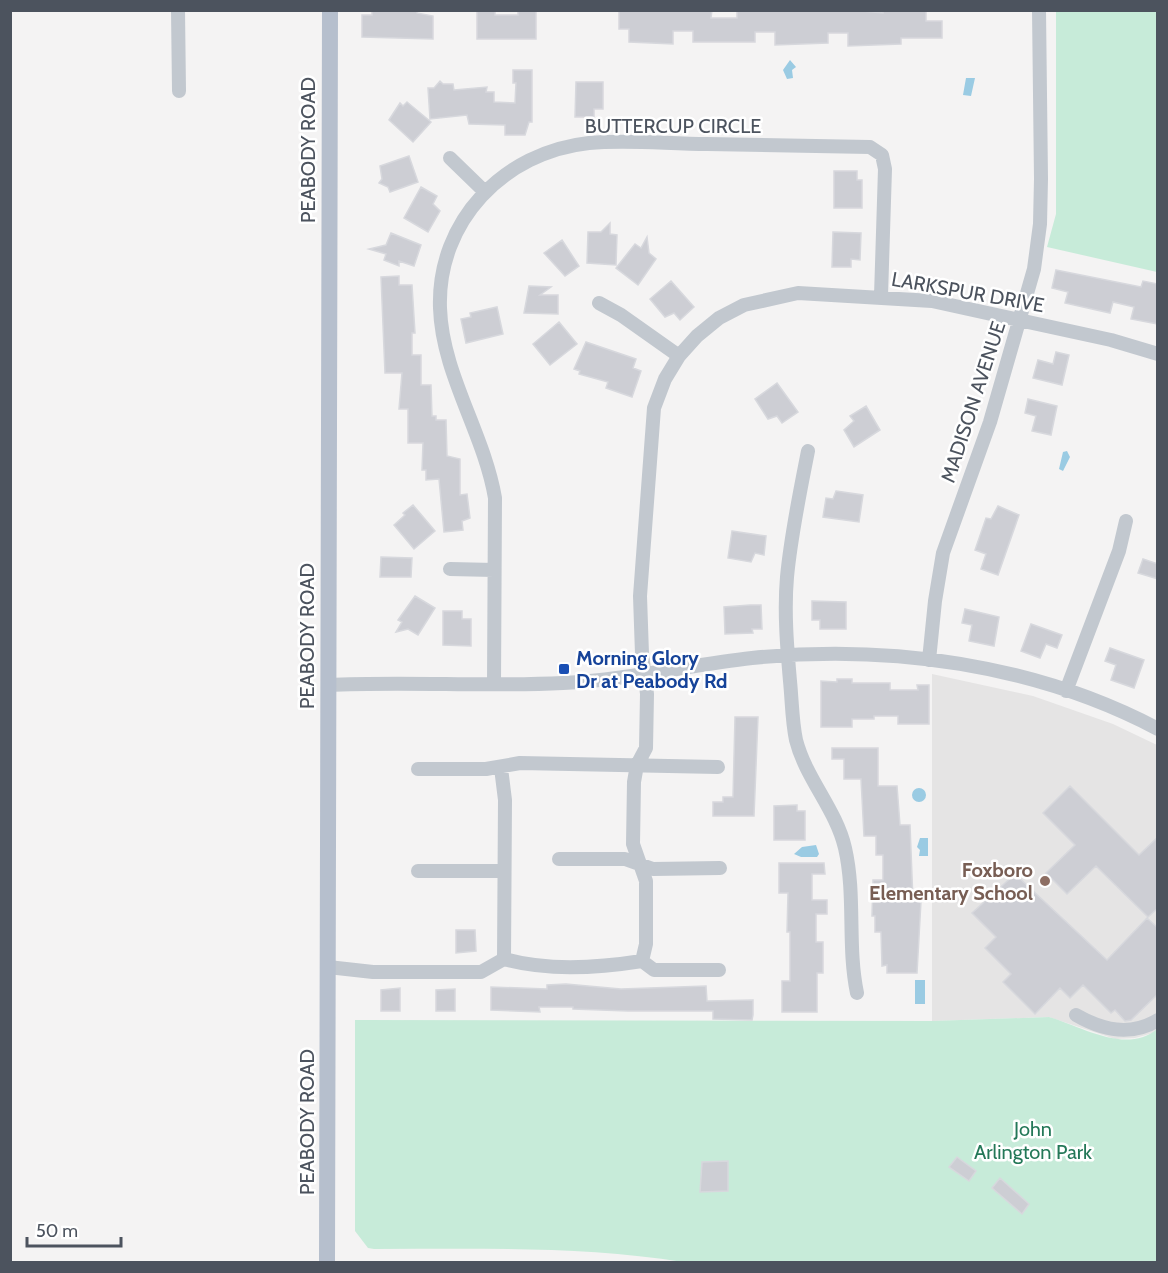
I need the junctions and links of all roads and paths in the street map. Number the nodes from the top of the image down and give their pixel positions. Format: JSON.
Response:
{"nodes":[{"id":1,"x":177,"y":10,"type":"edge"},
{"id":2,"x":330,"y":10,"type":"edge"},
{"id":3,"x":1039,"y":10,"type":"edge"},
{"id":4,"x":179,"y":91,"type":"dead end"},
{"id":5,"x":450,"y":158,"type":"dead end"},
{"id":6,"x":484,"y":191,"type":"junction"},
{"id":7,"x":881,"y":296,"type":"junction"},
{"id":8,"x":599,"y":303,"type":"dead end"},
{"id":9,"x":1020,"y":319,"type":"junction"},
{"id":10,"x":1158,"y":354,"type":"edge"},
{"id":11,"x":679,"y":356,"type":"junction"},
{"id":12,"x":807,"y":451,"type":"dead end"},
{"id":13,"x":1126,"y":520,"type":"dead end"},
{"id":14,"x":450,"y":570,"type":"dead end"},
{"id":15,"x":494,"y":570,"type":"junction"},
{"id":16,"x":788,"y":655,"type":"junction"},
{"id":17,"x":929,"y":660,"type":"junction"},
{"id":18,"x":644,"y":673,"type":"junction"},
{"id":19,"x":494,"y":684,"type":"junction"},
{"id":20,"x":327,"y":685,"type":"junction"},
{"id":21,"x":1066,"y":691,"type":"junction"},
{"id":22,"x":1158,"y":729,"type":"edge"},
{"id":23,"x":637,"y":765,"type":"junction"},
{"id":24,"x":718,"y":767,"type":"dead end"},
{"id":25,"x":418,"y":768,"type":"dead end"},
{"id":26,"x":501,"y":768,"type":"junction"},
{"id":27,"x":559,"y":859,"type":"dead end"},
{"id":28,"x":639,"y":865,"type":"junction"},
{"id":29,"x":720,"y":868,"type":"dead end"},
{"id":30,"x":418,"y":871,"type":"dead end"},
{"id":31,"x":504,"y":871,"type":"junction"},
{"id":32,"x":504,"y":959,"type":"junction"},
{"id":33,"x":642,"y":961,"type":"junction"},
{"id":34,"x":328,"y":967,"type":"junction"},
{"id":35,"x":719,"y":970,"type":"dead end"},
{"id":36,"x":857,"y":993,"type":"dead end"},
{"id":37,"x":1076,"y":1015,"type":"dead end"},
{"id":38,"x":1158,"y":1020,"type":"edge"},
{"id":39,"x":327,"y":1263,"type":"edge"}],
"edges":[{"from":1,"to":4,"type":"street"},
{"from":2,"to":20,"type":"main road","name":"PEABODY ROAD"},
{"from":3,"to":9,"type":"street","name":"MADISON AVENUE"},
{"from":5,"to":6,"type":"street"},
{"from":6,"to":7,"type":"street","name":"BUTTERCUP CIRCLE"},
{"from":6,"to":15,"type":"street","name":"BUTTERCUP CIRCLE"},
{"from":7,"to":9,"type":"street","name":"LARKSPUR DRIVE"},
{"from":7,"to":11,"type":"street","name":"LARKSPUR DRIVE"},
{"from":8,"to":11,"type":"street"},
{"from":9,"to":10,"type":"street","name":"LARKSPUR DRIVE"},
{"from":9,"to":17,"type":"street","name":"MADISON AVENUE"},
{"from":11,"to":18,"type":"street","name":"LARKSPUR DRIVE"},
{"from":12,"to":16,"type":"street"},
{"from":13,"to":21,"type":"street"},
{"from":14,"to":15,"type":"street"},
{"from":15,"to":19,"type":"street","name":"BUTTERCUP CIRCLE"},
{"from":16,"to":17,"type":"street"},
{"from":16,"to":18,"type":"street"},
{"from":16,"to":36,"type":"street"},
{"from":17,"to":21,"type":"street"},
{"from":18,"to":19,"type":"street"},
{"from":18,"to":23,"type":"street","name":"LARKSPUR DRIVE"},
{"from":19,"to":20,"type":"street"},
{"from":20,"to":34,"type":"main road","name":"PEABODY ROAD"},
{"from":21,"to":22,"type":"street"},
{"from":23,"to":24,"type":"street"},
{"from":23,"to":26,"type":"street"},
{"from":23,"to":28,"type":"street","name":"LARKSPUR DRIVE"},
{"from":25,"to":26,"type":"street"},
{"from":26,"to":31,"type":"street"},
{"from":27,"to":28,"type":"street"},
{"from":28,"to":29,"type":"street"},
{"from":28,"to":33,"type":"street","name":"LARKSPUR DRIVE"},
{"from":30,"to":31,"type":"street"},
{"from":31,"to":32,"type":"street"},
{"from":32,"to":33,"type":"street"},
{"from":32,"to":34,"type":"street"},
{"from":33,"to":35,"type":"street"},
{"from":34,"to":39,"type":"main road","name":"PEABODY ROAD"},
{"from":37,"to":38,"type":"street"}]}
